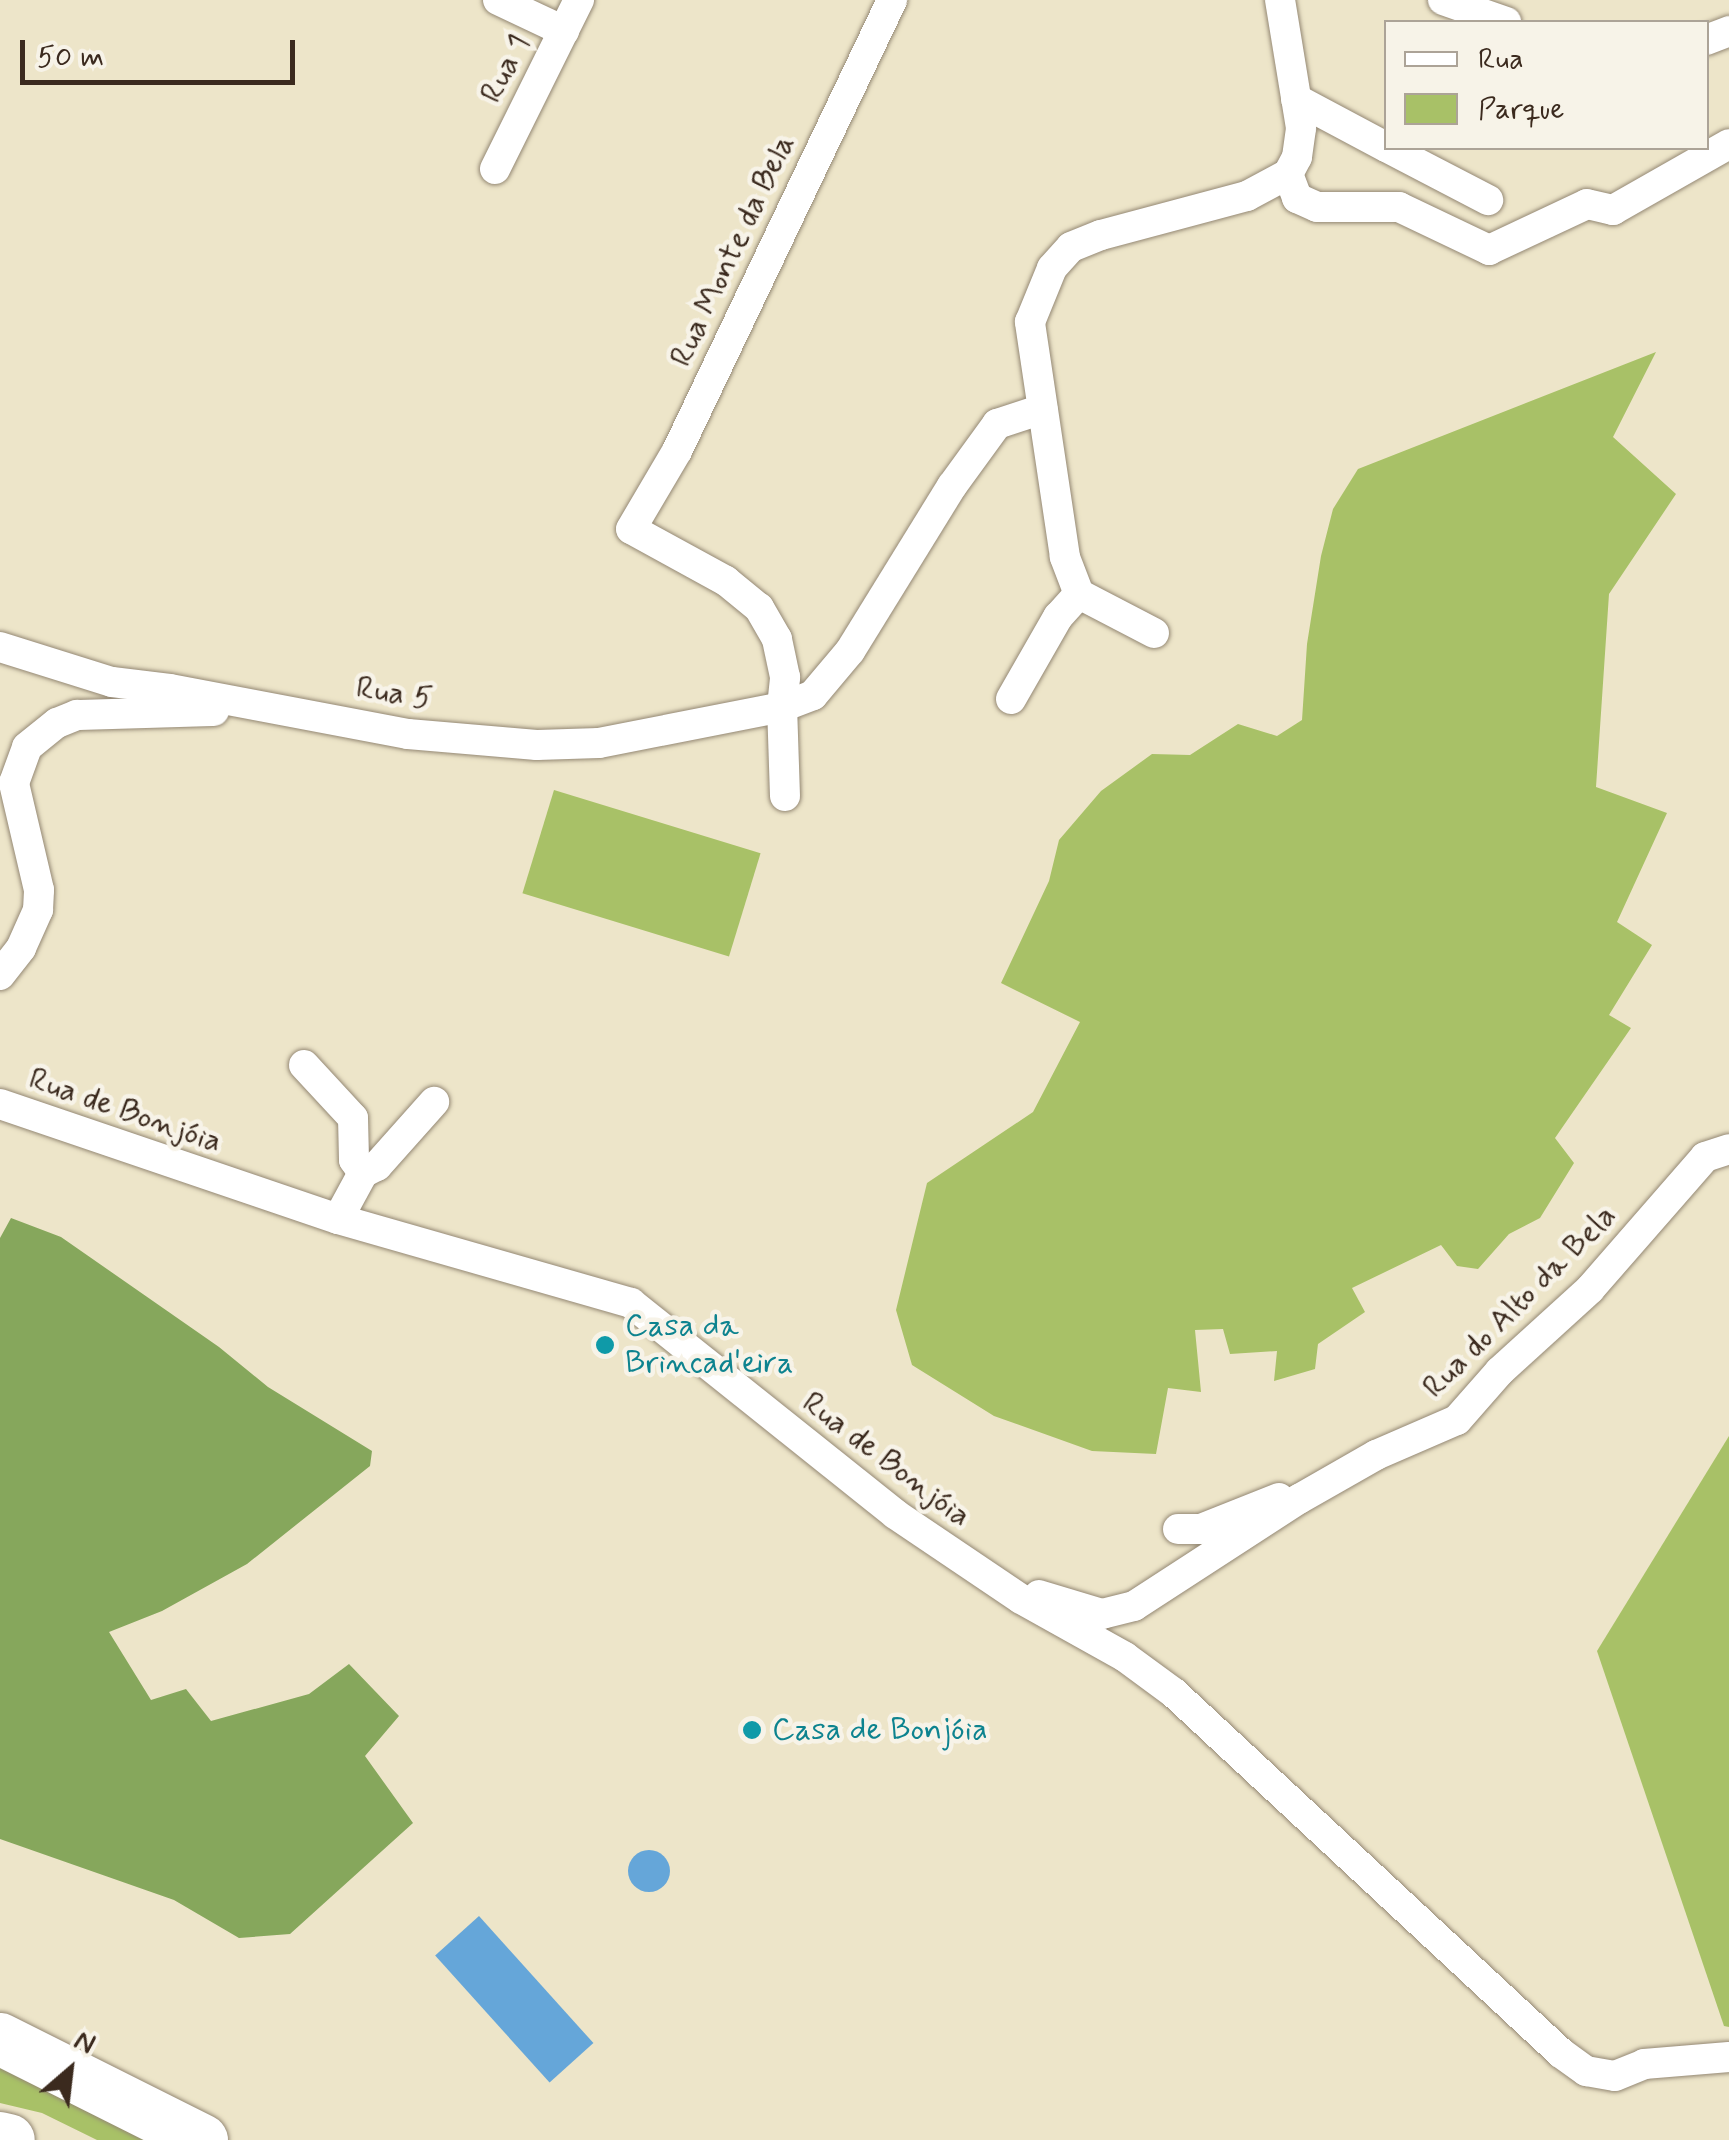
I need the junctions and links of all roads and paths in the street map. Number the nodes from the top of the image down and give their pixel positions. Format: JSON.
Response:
{"nodes":[{"id":1,"x":498,"y":0,"type":"edge"},
{"id":2,"x":579,"y":0,"type":"edge"},
{"id":3,"x":892,"y":0,"type":"edge"},
{"id":4,"x":1280,"y":0,"type":"edge"},
{"id":5,"x":1443,"y":0,"type":"edge"},
{"id":6,"x":1500,"y":20,"type":"edge"},
{"id":7,"x":564,"y":31,"type":"junction"},
{"id":8,"x":1296,"y":99,"type":"junction"},
{"id":9,"x":1729,"y":144,"type":"edge"},
{"id":10,"x":1384,"y":145,"type":"edge"},
{"id":11,"x":1393,"y":150,"type":"edge"},
{"id":12,"x":495,"y":169,"type":"dead end"},
{"id":13,"x":1288,"y":174,"type":"junction"},
{"id":14,"x":1488,"y":200,"type":"dead end"},
{"id":15,"x":1043,"y":409,"type":"junction"},
{"id":16,"x":1079,"y":594,"type":"junction"},
{"id":17,"x":1154,"y":633,"type":"dead end"},
{"id":18,"x":0,"y":647,"type":"edge"},
{"id":19,"x":1011,"y":699,"type":"dead end"},
{"id":20,"x":782,"y":708,"type":"junction"},
{"id":21,"x":276,"y":710,"type":"junction"},
{"id":22,"x":785,"y":796,"type":"dead end"},
{"id":23,"x":0,"y":975,"type":"edge"},
{"id":24,"x":304,"y":1065,"type":"dead end"},
{"id":25,"x":434,"y":1102,"type":"dead end"},
{"id":26,"x":0,"y":1104,"type":"edge"},
{"id":27,"x":1729,"y":1150,"type":"edge"},
{"id":28,"x":362,"y":1173,"type":"junction"},
{"id":29,"x":338,"y":1219,"type":"junction"},
{"id":30,"x":1326,"y":1484,"type":"junction"},
{"id":31,"x":1178,"y":1529,"type":"dead end"},
{"id":32,"x":1022,"y":1599,"type":"junction"},
{"id":33,"x":0,"y":2040,"type":"edge"},
{"id":34,"x":1729,"y":2056,"type":"edge"},
{"id":35,"x":0,"y":2138,"type":"edge"},
{"id":36,"x":9,"y":2140,"type":"edge"},
{"id":37,"x":202,"y":2140,"type":"edge"}],
"edges":[{"from":1,"to":7,"type":"street"},
{"from":2,"to":7,"type":"street","name":"Rua 1"},
{"from":3,"to":20,"type":"street","name":"Rua Monte da Bela"},
{"from":4,"to":8,"type":"street"},
{"from":5,"to":6,"type":"street"},
{"from":7,"to":12,"type":"street","name":"Rua 1"},
{"from":8,"to":10,"type":"street"},
{"from":8,"to":13,"type":"street"},
{"from":9,"to":13,"type":"street"},
{"from":11,"to":14,"type":"street"},
{"from":13,"to":15,"type":"street"},
{"from":15,"to":16,"type":"street"},
{"from":15,"to":20,"type":"street"},
{"from":16,"to":17,"type":"street"},
{"from":16,"to":19,"type":"street"},
{"from":18,"to":21,"type":"street","name":"Rua 5"},
{"from":20,"to":21,"type":"street","name":"Rua 5"},
{"from":20,"to":22,"type":"street"},
{"from":21,"to":23,"type":"street"},
{"from":24,"to":28,"type":"street"},
{"from":25,"to":28,"type":"street"},
{"from":26,"to":29,"type":"street","name":"Rua de Bonjóia"},
{"from":27,"to":30,"type":"street","name":"Rua do Alto da Bela"},
{"from":28,"to":29,"type":"street"},
{"from":29,"to":32,"type":"street","name":"Rua de Bonjóia"},
{"from":30,"to":31,"type":"street"},
{"from":30,"to":32,"type":"street","name":"Rua do Alto da Bela"},
{"from":32,"to":34,"type":"street","name":"Rua de Bonjóia"},
{"from":33,"to":37,"type":"highway"},
{"from":35,"to":36,"type":"highway"}]}
